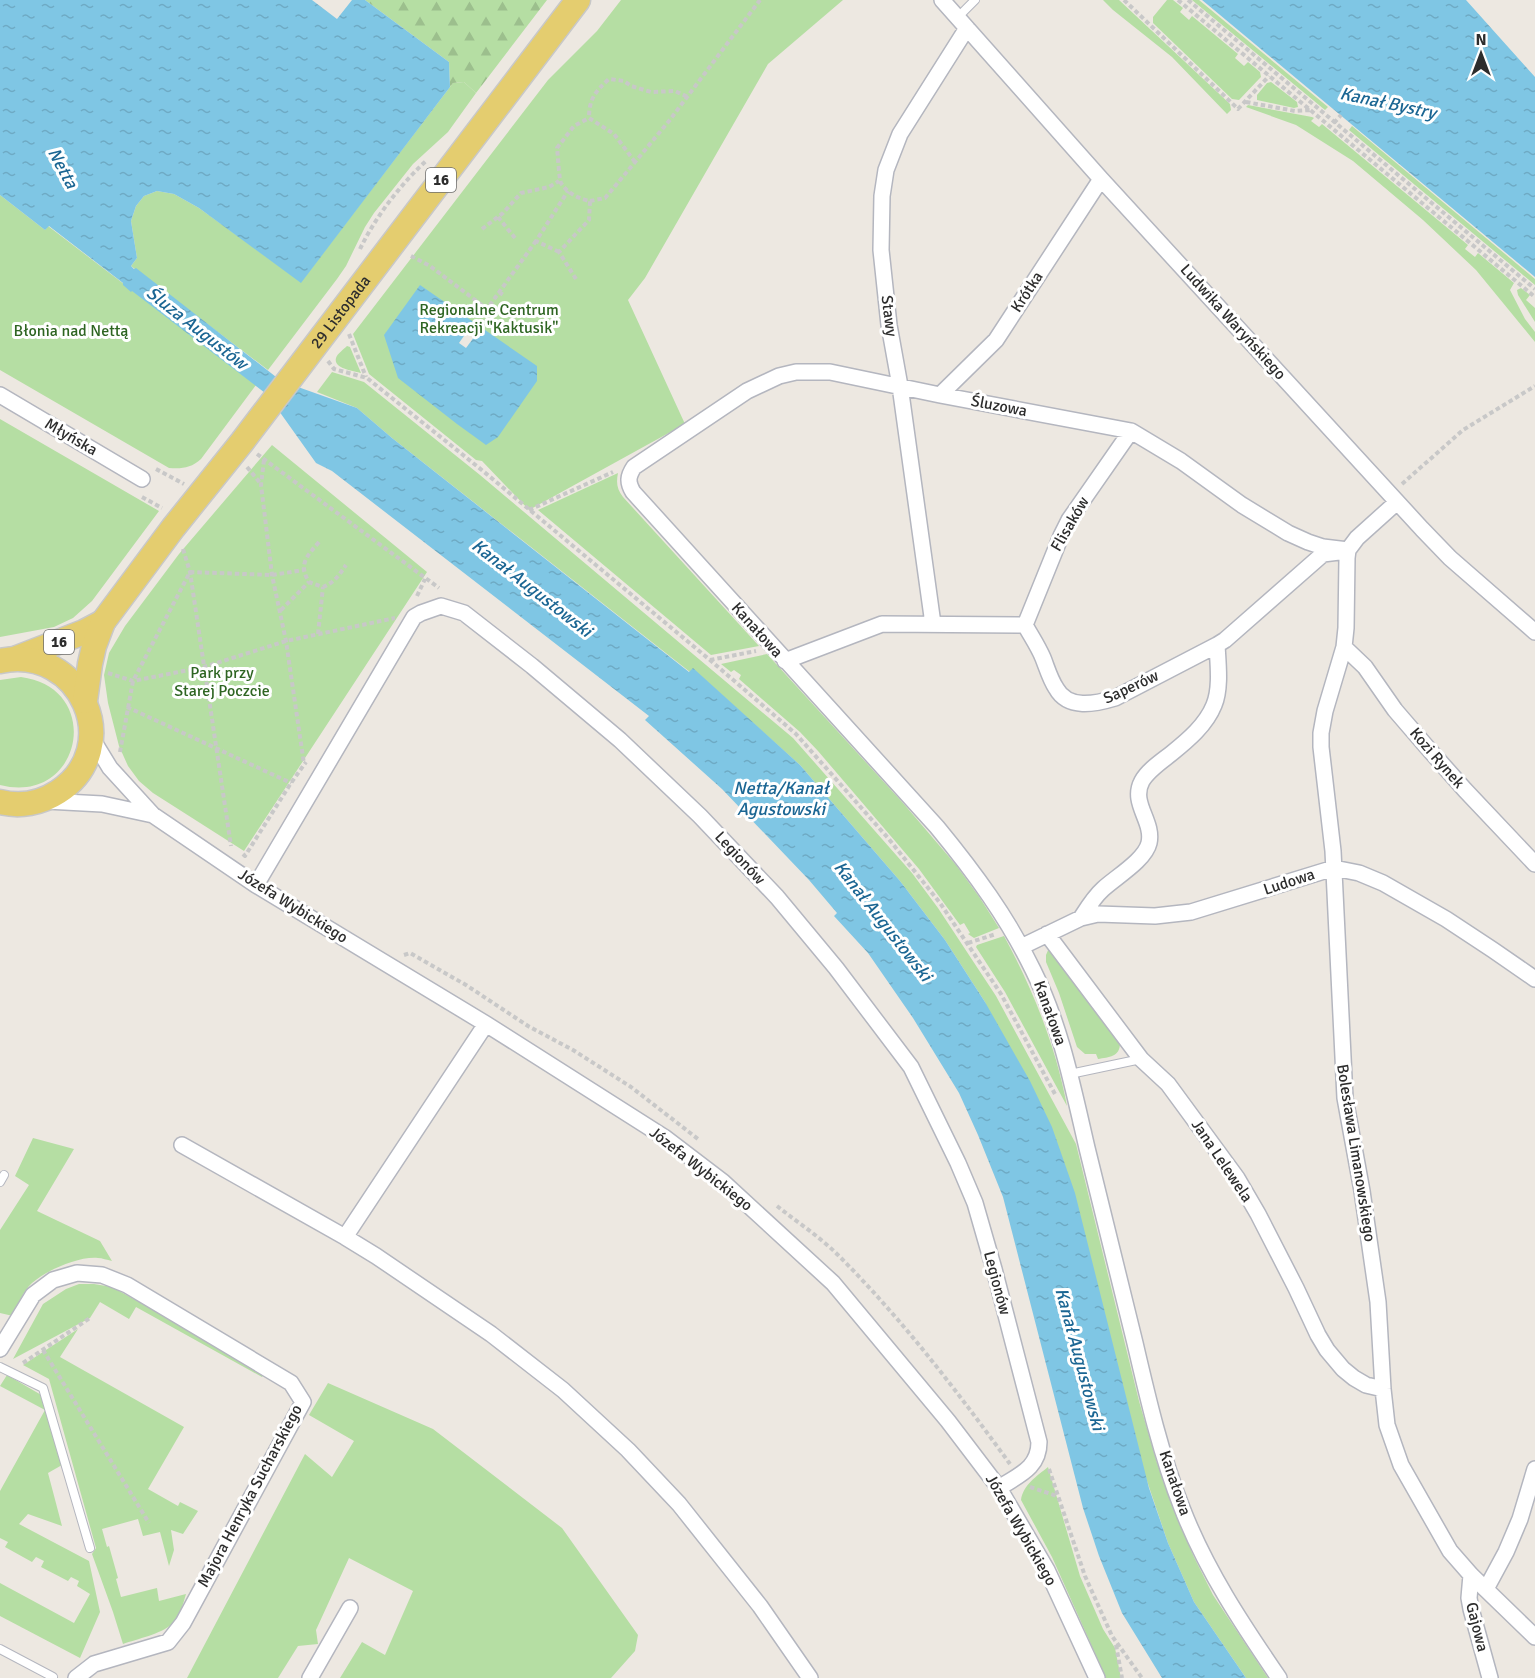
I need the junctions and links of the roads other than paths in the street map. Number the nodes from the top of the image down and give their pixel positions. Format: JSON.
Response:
{"nodes":[{"id":1,"x":578,"y":0,"type":"edge"},
{"id":2,"x":942,"y":0,"type":"edge"},
{"id":3,"x":975,"y":0,"type":"edge"},
{"id":4,"x":963,"y":23,"type":"junction"},
{"id":5,"x":1101,"y":179,"type":"junction"},
{"id":6,"x":900,"y":386,"type":"junction"},
{"id":7,"x":0,"y":395,"type":"edge"},
{"id":8,"x":940,"y":395,"type":"junction"},
{"id":9,"x":1131,"y":431,"type":"junction"},
{"id":10,"x":642,"y":462,"type":"joint"},
{"id":11,"x":142,"y":479,"type":"dead end"},
{"id":12,"x":1394,"y":498,"type":"junction"},
{"id":13,"x":1348,"y":550,"type":"junction"},
{"id":14,"x":103,"y":622,"type":"junction"},
{"id":15,"x":933,"y":624,"type":"junction"},
{"id":16,"x":1025,"y":625,"type":"junction"},
{"id":17,"x":1535,"y":632,"type":"edge"},
{"id":18,"x":1217,"y":645,"type":"junction"},
{"id":19,"x":1344,"y":647,"type":"junction"},
{"id":20,"x":8,"y":660,"type":"edge"},
{"id":21,"x":785,"y":661,"type":"junction"},
{"id":22,"x":85,"y":701,"type":"junction"},
{"id":23,"x":91,"y":737,"type":"junction"},
{"id":24,"x":15,"y":804,"type":"edge"},
{"id":25,"x":153,"y":815,"type":"junction"},
{"id":26,"x":1535,"y":864,"type":"edge"},
{"id":27,"x":1334,"y":868,"type":"junction"},
{"id":28,"x":256,"y":885,"type":"junction"},
{"id":29,"x":1081,"y":918,"type":"junction"},
{"id":30,"x":1047,"y":934,"type":"junction"},
{"id":31,"x":1021,"y":947,"type":"junction"},
{"id":32,"x":1535,"y":980,"type":"edge"},
{"id":33,"x":486,"y":1024,"type":"junction"},
{"id":34,"x":1141,"y":1059,"type":"junction"},
{"id":35,"x":1070,"y":1074,"type":"junction"},
{"id":36,"x":182,"y":1145,"type":"dead end"},
{"id":37,"x":345,"y":1238,"type":"junction"},
{"id":38,"x":0,"y":1349,"type":"edge"},
{"id":39,"x":0,"y":1367,"type":"edge"},
{"id":40,"x":1383,"y":1389,"type":"junction"},
{"id":41,"x":1535,"y":1469,"type":"edge"},
{"id":42,"x":999,"y":1488,"type":"junction"},
{"id":43,"x":90,"y":1548,"type":"dead end"},
{"id":44,"x":1471,"y":1575,"type":"junction"},
{"id":45,"x":1486,"y":1589,"type":"junction"},
{"id":46,"x":350,"y":1608,"type":"dead end"},
{"id":47,"x":1535,"y":1636,"type":"edge"},
{"id":48,"x":0,"y":1649,"type":"edge"},
{"id":49,"x":54,"y":1677,"type":"edge"},
{"id":50,"x":76,"y":1678,"type":"edge"},
{"id":51,"x":310,"y":1678,"type":"edge"},
{"id":52,"x":810,"y":1678,"type":"edge"},
{"id":53,"x":1097,"y":1678,"type":"edge"},
{"id":54,"x":1279,"y":1678,"type":"edge"},
{"id":55,"x":1490,"y":1678,"type":"edge"}],
"edges":[{"from":1,"to":14,"type":"main road","name":"29 Listopada","number":"16"},
{"from":2,"to":4,"type":"street","name":"Ludwika Waryńskiego"},
{"from":3,"to":4,"type":"lane"},
{"from":4,"to":5,"type":"street","name":"Ludwika Waryńskiego"},
{"from":4,"to":6,"type":"street","name":"Stawy"},
{"from":5,"to":8,"type":"street","name":"Krótka"},
{"from":5,"to":12,"type":"street","name":"Ludwika Waryńskiego"},
{"from":6,"to":8,"type":"street","name":"Śluzowa"},
{"from":6,"to":10,"type":"street","name":"Śluzowa"},
{"from":6,"to":15,"type":"street","name":"Stawy"},
{"from":7,"to":11,"type":"street","name":"Młyńska"},
{"from":8,"to":9,"type":"street","name":"Śluzowa"},
{"from":9,"to":13,"type":"street","name":"Śluzowa"},
{"from":9,"to":16,"type":"street","name":"Flisaków"},
{"from":10,"to":21,"type":"street","name":"Kanałowa"},
{"from":12,"to":13,"type":"street"},
{"from":12,"to":17,"type":"street","name":"Ludwika Waryńskiego"},
{"from":13,"to":18,"type":"street","name":"Saperów"},
{"from":13,"to":19,"type":"street","name":"Bolesława Limanowskiego"},
{"from":14,"to":20,"type":"main road","name":"29 Listopada","number":"16"},
{"from":14,"to":22,"type":"main road","name":"29 Listopada","number":"16"},
{"from":15,"to":16,"type":"street"},
{"from":15,"to":21,"type":"street"},
{"from":16,"to":18,"type":"street","name":"Saperów"},
{"from":18,"to":29,"type":"street"},
{"from":19,"to":26,"type":"street","name":"Kozi Rynek"},
{"from":19,"to":27,"type":"street","name":"Bolesława Limanowskiego"},
{"from":20,"to":22,"type":"main road"},
{"from":21,"to":31,"type":"street","name":"Kanałowa"},
{"from":22,"to":23,"type":"main road"},
{"from":23,"to":24,"type":"main road"},
{"from":23,"to":25,"type":"street","name":"Józefa Wybickiego"},
{"from":24,"to":25,"type":"street","name":"Józefa Wybickiego"},
{"from":25,"to":28,"type":"street","name":"Józefa Wybickiego"},
{"from":27,"to":29,"type":"street","name":"Ludowa"},
{"from":27,"to":32,"type":"street","name":"Ludowa"},
{"from":27,"to":40,"type":"street","name":"Bolesława Limanowskiego"},
{"from":28,"to":33,"type":"street","name":"Józefa Wybickiego"},
{"from":28,"to":42,"type":"street","name":"Legionów"},
{"from":29,"to":30,"type":"street","name":"Ludowa"},
{"from":30,"to":31,"type":"street","name":"Ludowa"},
{"from":30,"to":34,"type":"street","name":"Jana Lelewela"},
{"from":31,"to":35,"type":"street","name":"Kanałowa"},
{"from":33,"to":37,"type":"street"},
{"from":33,"to":42,"type":"street","name":"Józefa Wybickiego"},
{"from":34,"to":35,"type":"lane"},
{"from":34,"to":40,"type":"street","name":"Jana Lelewela"},
{"from":35,"to":54,"type":"street","name":"Kanałowa"},
{"from":36,"to":37,"type":"street"},
{"from":37,"to":52,"type":"street"},
{"from":38,"to":50,"type":"street","name":"Majora Henryka Sucharskiego"},
{"from":39,"to":43,"type":"lane"},
{"from":40,"to":44,"type":"street","name":"Bolesława Limanowskiego"},
{"from":41,"to":45,"type":"street"},
{"from":42,"to":53,"type":"street","name":"Józefa Wybickiego"},
{"from":44,"to":45,"type":"street","name":"Bolesława Limanowskiego"},
{"from":44,"to":55,"type":"street","name":"Gajowa"},
{"from":45,"to":47,"type":"street","name":"Bolesława Limanowskiego"},
{"from":46,"to":51,"type":"street"},
{"from":48,"to":49,"type":"lane"}]}
